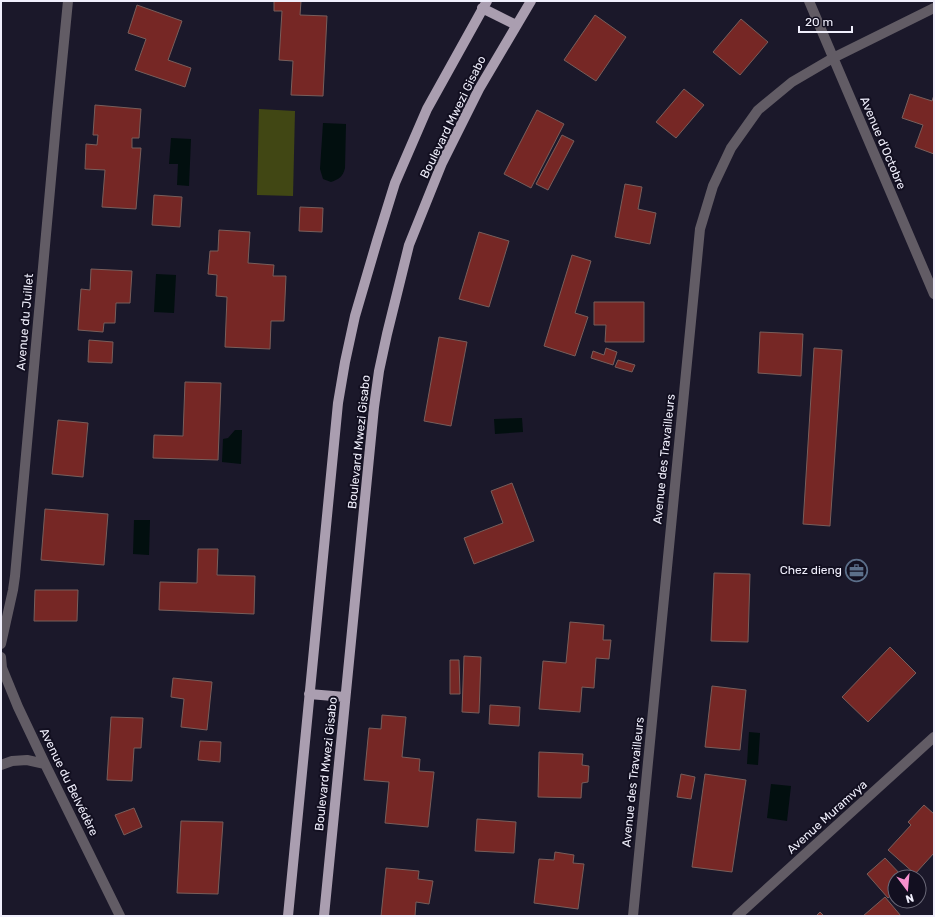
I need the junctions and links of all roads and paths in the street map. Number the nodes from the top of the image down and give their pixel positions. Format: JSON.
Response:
{"nodes":[{"id":1,"x":68,"y":1,"type":"edge"},
{"id":2,"x":531,"y":1,"type":"edge"},
{"id":3,"x":810,"y":1,"type":"edge"},
{"id":4,"x":484,"y":5,"type":"edge"},
{"id":5,"x":934,"y":8,"type":"edge"},
{"id":6,"x":516,"y":25,"type":"junction"},
{"id":7,"x":833,"y":58,"type":"junction"},
{"id":8,"x":934,"y":294,"type":"edge"},
{"id":9,"x":1,"y":644,"type":"edge"},
{"id":10,"x":1,"y":657,"type":"edge"},
{"id":11,"x":2,"y":668,"type":"junction"},
{"id":12,"x":1,"y":679,"type":"edge"},
{"id":13,"x":310,"y":694,"type":"junction"},
{"id":14,"x":345,"y":697,"type":"junction"},
{"id":15,"x":934,"y":737,"type":"edge"},
{"id":16,"x":45,"y":764,"type":"junction"},
{"id":17,"x":1,"y":765,"type":"edge"},
{"id":18,"x":120,"y":916,"type":"edge"},
{"id":19,"x":288,"y":916,"type":"edge"},
{"id":20,"x":324,"y":916,"type":"edge"},
{"id":21,"x":633,"y":916,"type":"edge"},
{"id":22,"x":737,"y":916,"type":"edge"}],
"edges":[{"from":1,"to":9,"type":"street","name":"Avenue du Juillet"},
{"from":2,"to":6,"type":"main road","name":"Boulevard Mwezi Gisabo"},
{"from":3,"to":7,"type":"street","name":"Avenue d'Octobre"},
{"from":4,"to":6,"type":"main road"},
{"from":4,"to":13,"type":"main road","name":"Boulevard Mwezi Gisabo"},
{"from":5,"to":7,"type":"street","name":"Avenue des Travailleurs"},
{"from":6,"to":14,"type":"main road","name":"Boulevard Mwezi Gisabo"},
{"from":7,"to":8,"type":"street","name":"Avenue d'Octobre"},
{"from":7,"to":21,"type":"street","name":"Avenue des Travailleurs"},
{"from":10,"to":11,"type":"street","name":"Avenue du Belvédère"},
{"from":11,"to":12,"type":"street"},
{"from":11,"to":16,"type":"street","name":"Avenue du Belvédère"},
{"from":13,"to":14,"type":"main road"},
{"from":13,"to":19,"type":"main road","name":"Boulevard Mwezi Gisabo"},
{"from":14,"to":20,"type":"main road","name":"Boulevard Mwezi Gisabo"},
{"from":15,"to":22,"type":"street","name":"Avenue Muramvya"},
{"from":16,"to":17,"type":"street"},
{"from":16,"to":18,"type":"street","name":"Avenue du Belvédère"}]}
